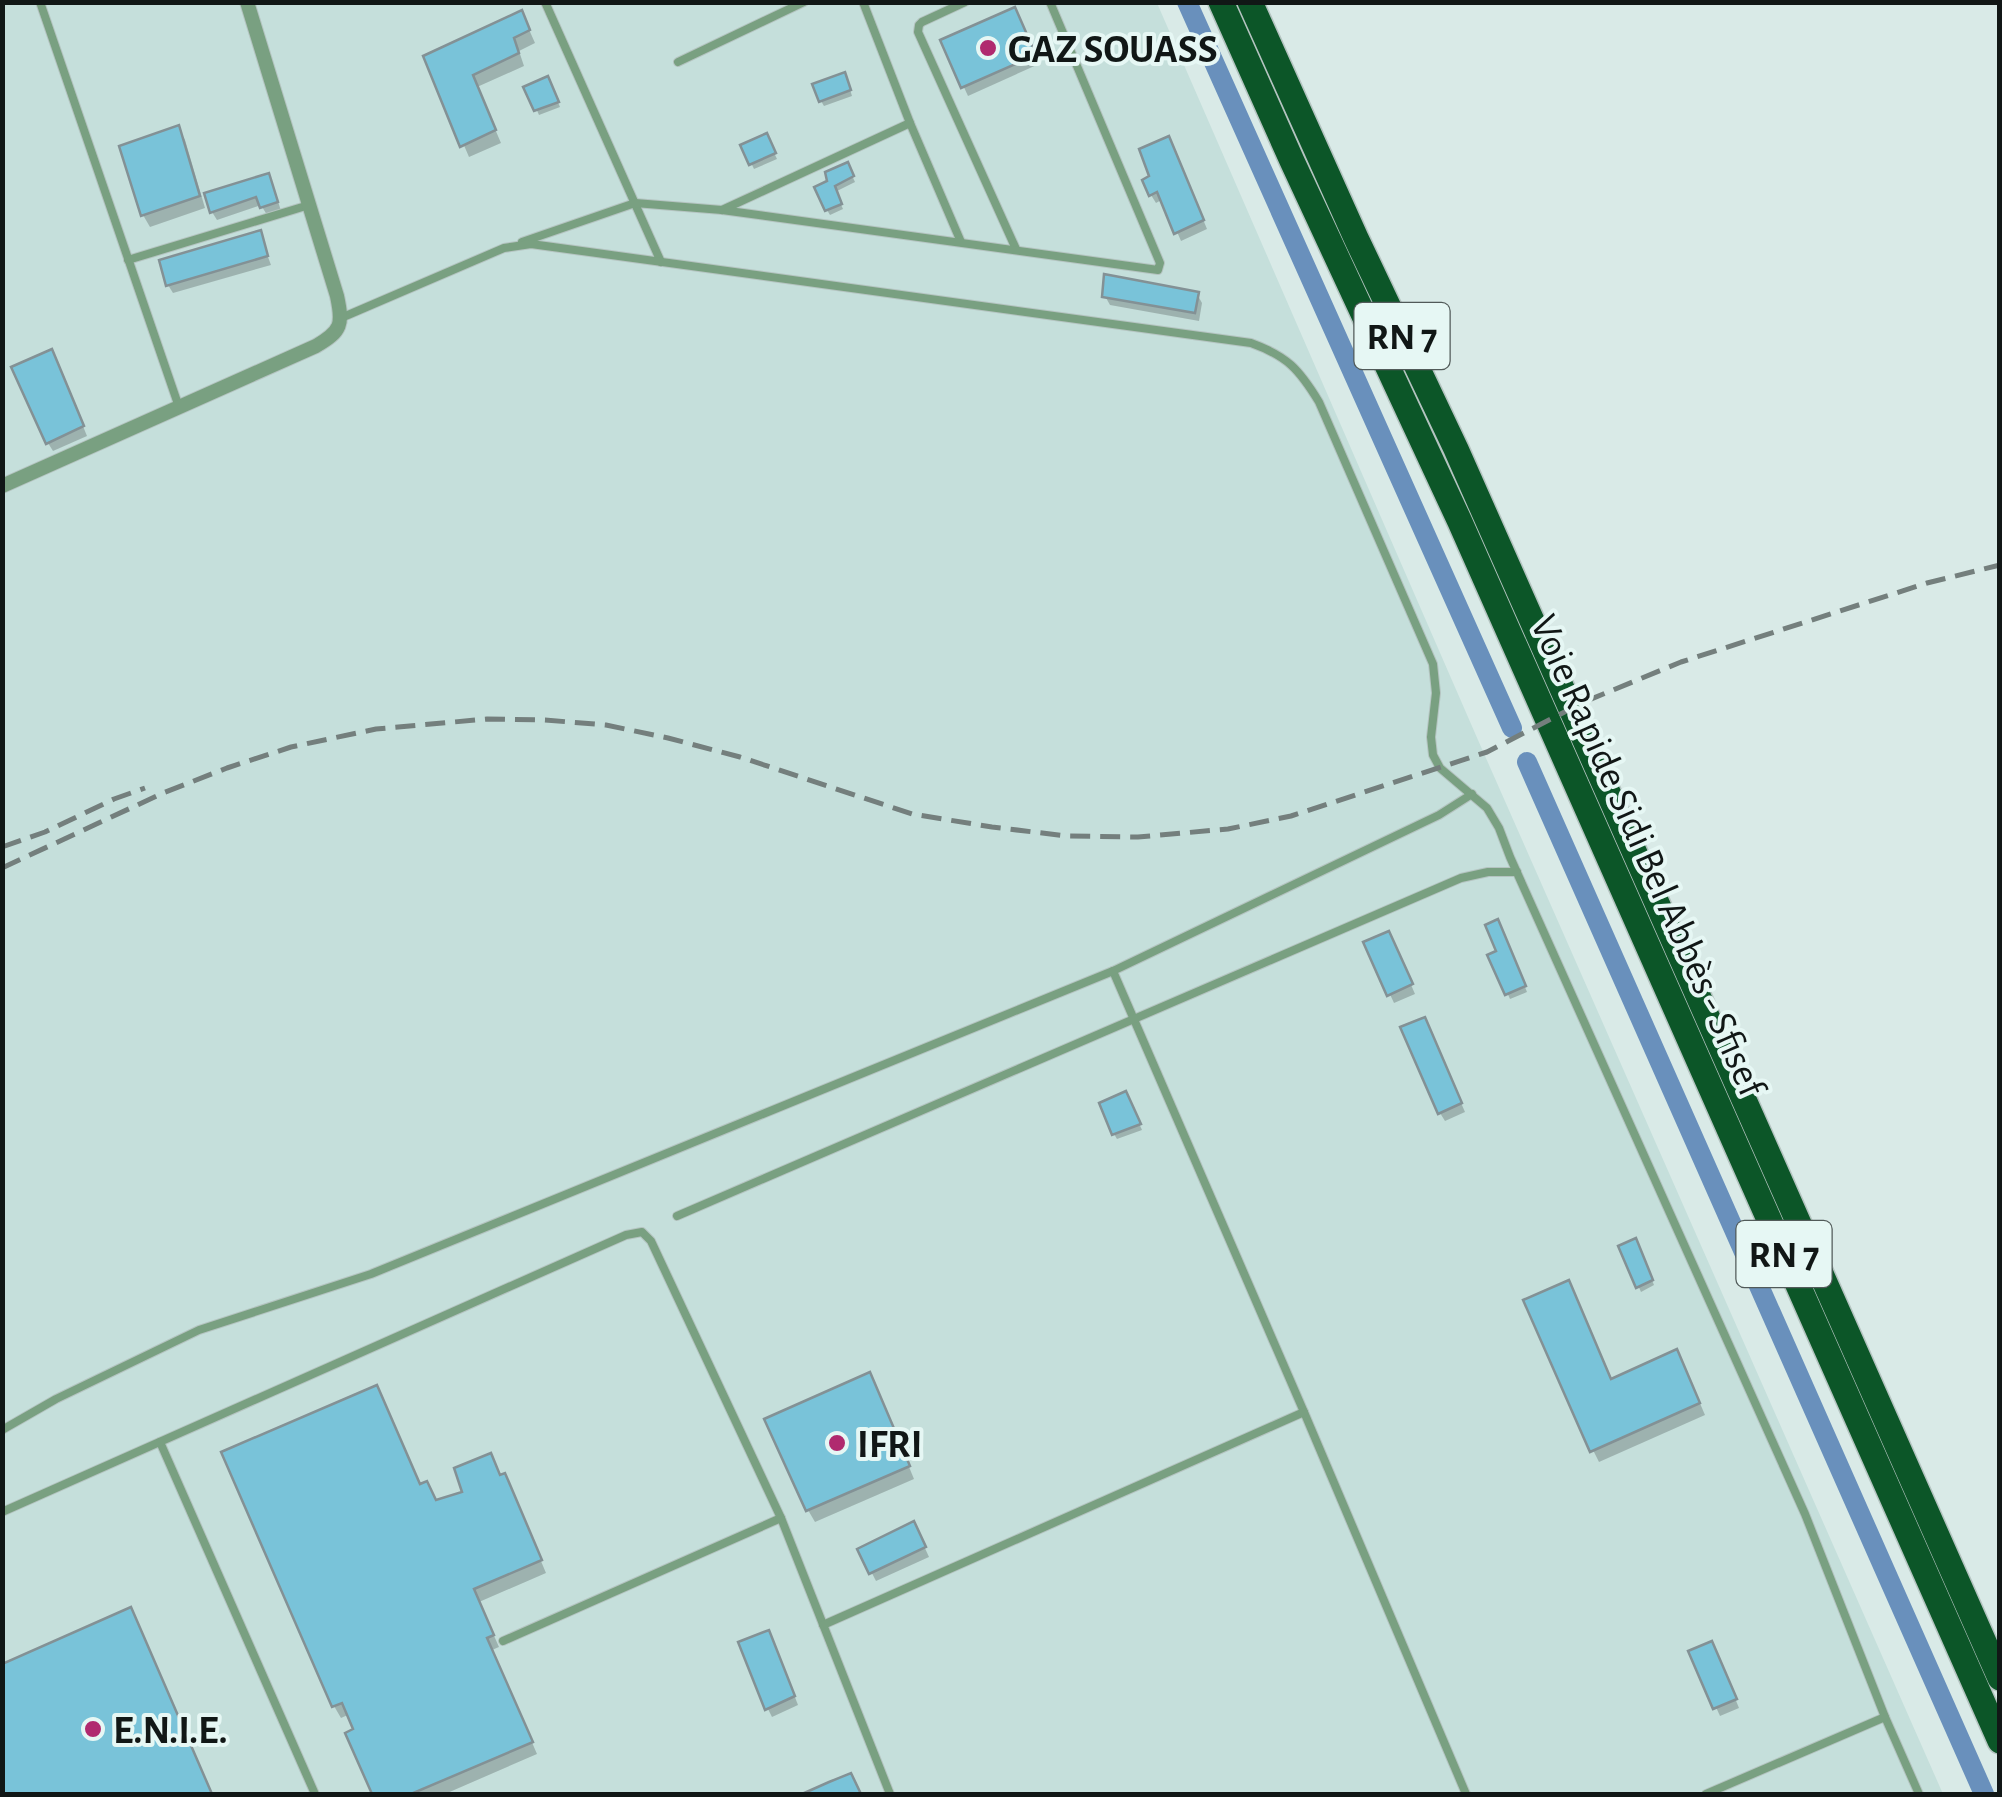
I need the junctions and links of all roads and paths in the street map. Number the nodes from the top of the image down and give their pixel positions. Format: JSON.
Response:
{"nodes":[{"id":1,"x":40,"y":2,"type":"edge"},
{"id":2,"x":247,"y":2,"type":"edge"},
{"id":3,"x":545,"y":2,"type":"edge"},
{"id":4,"x":804,"y":2,"type":"edge"},
{"id":5,"x":863,"y":2,"type":"edge"},
{"id":6,"x":965,"y":2,"type":"edge"},
{"id":7,"x":1050,"y":2,"type":"edge"},
{"id":8,"x":1221,"y":2,"type":"edge"},
{"id":9,"x":1250,"y":2,"type":"edge"},
{"id":10,"x":678,"y":62,"type":"dead end"},
{"id":11,"x":910,"y":123,"type":"junction"},
{"id":12,"x":635,"y":203,"type":"junction"},
{"id":13,"x":309,"y":205,"type":"junction"},
{"id":14,"x":722,"y":210,"type":"junction"},
{"id":15,"x":961,"y":242,"type":"junction"},
{"id":16,"x":504,"y":248,"type":"junction"},
{"id":17,"x":1016,"y":249,"type":"junction"},
{"id":18,"x":128,"y":260,"type":"junction"},
{"id":19,"x":662,"y":262,"type":"junction"},
{"id":20,"x":342,"y":318,"type":"junction"},
{"id":21,"x":178,"y":407,"type":"junction"},
{"id":22,"x":2,"y":486,"type":"edge"},
{"id":23,"x":1472,"y":794,"type":"junction"},
{"id":24,"x":1517,"y":872,"type":"junction"},
{"id":25,"x":1113,"y":971,"type":"junction"},
{"id":26,"x":1135,"y":1019,"type":"junction"},
{"id":27,"x":677,"y":1216,"type":"dead end"},
{"id":28,"x":1304,"y":1412,"type":"junction"},
{"id":29,"x":2,"y":1430,"type":"edge"},
{"id":30,"x":160,"y":1442,"type":"junction"},
{"id":31,"x":2,"y":1512,"type":"edge"},
{"id":32,"x":781,"y":1518,"type":"junction"},
{"id":33,"x":822,"y":1625,"type":"junction"},
{"id":34,"x":504,"y":1641,"type":"dead end"},
{"id":35,"x":2000,"y":1678,"type":"edge"},
{"id":36,"x":1884,"y":1717,"type":"junction"},
{"id":37,"x":2000,"y":1742,"type":"edge"},
{"id":38,"x":315,"y":1794,"type":"edge"},
{"id":39,"x":890,"y":1794,"type":"edge"},
{"id":40,"x":1466,"y":1794,"type":"edge"},
{"id":41,"x":1706,"y":1794,"type":"edge"},
{"id":42,"x":1919,"y":1794,"type":"edge"}],
"edges":[{"from":1,"to":18,"type":"lane"},
{"from":2,"to":13,"type":"street"},
{"from":3,"to":12,"type":"lane"},
{"from":4,"to":10,"type":"lane"},
{"from":5,"to":11,"type":"lane"},
{"from":6,"to":17,"type":"lane"},
{"from":7,"to":17,"type":"lane"},
{"from":8,"to":37,"type":"highway","name":"Voie Rapide Sidi Bel Abbès - Sfisef","number":"RN 7"},
{"from":9,"to":35,"type":"highway","name":"Voie Rapide Sidi Bel Abbès - Sfisef","number":"RN 7"},
{"from":11,"to":14,"type":"lane"},
{"from":11,"to":15,"type":"lane"},
{"from":12,"to":14,"type":"lane"},
{"from":12,"to":16,"type":"lane"},
{"from":12,"to":19,"type":"lane"},
{"from":13,"to":18,"type":"lane"},
{"from":13,"to":20,"type":"street"},
{"from":14,"to":15,"type":"lane"},
{"from":15,"to":17,"type":"lane"},
{"from":16,"to":19,"type":"lane"},
{"from":16,"to":20,"type":"lane"},
{"from":18,"to":21,"type":"lane"},
{"from":19,"to":23,"type":"lane"},
{"from":20,"to":21,"type":"street"},
{"from":21,"to":22,"type":"street"},
{"from":23,"to":24,"type":"lane"},
{"from":23,"to":25,"type":"lane"},
{"from":24,"to":26,"type":"lane"},
{"from":24,"to":36,"type":"lane"},
{"from":25,"to":26,"type":"lane"},
{"from":25,"to":29,"type":"lane"},
{"from":26,"to":27,"type":"lane"},
{"from":26,"to":28,"type":"lane"},
{"from":28,"to":33,"type":"lane"},
{"from":28,"to":40,"type":"lane"},
{"from":30,"to":31,"type":"lane"},
{"from":30,"to":32,"type":"lane"},
{"from":30,"to":38,"type":"lane"},
{"from":32,"to":33,"type":"lane"},
{"from":32,"to":34,"type":"lane"},
{"from":33,"to":39,"type":"lane"},
{"from":36,"to":41,"type":"lane"},
{"from":36,"to":42,"type":"lane"}]}
